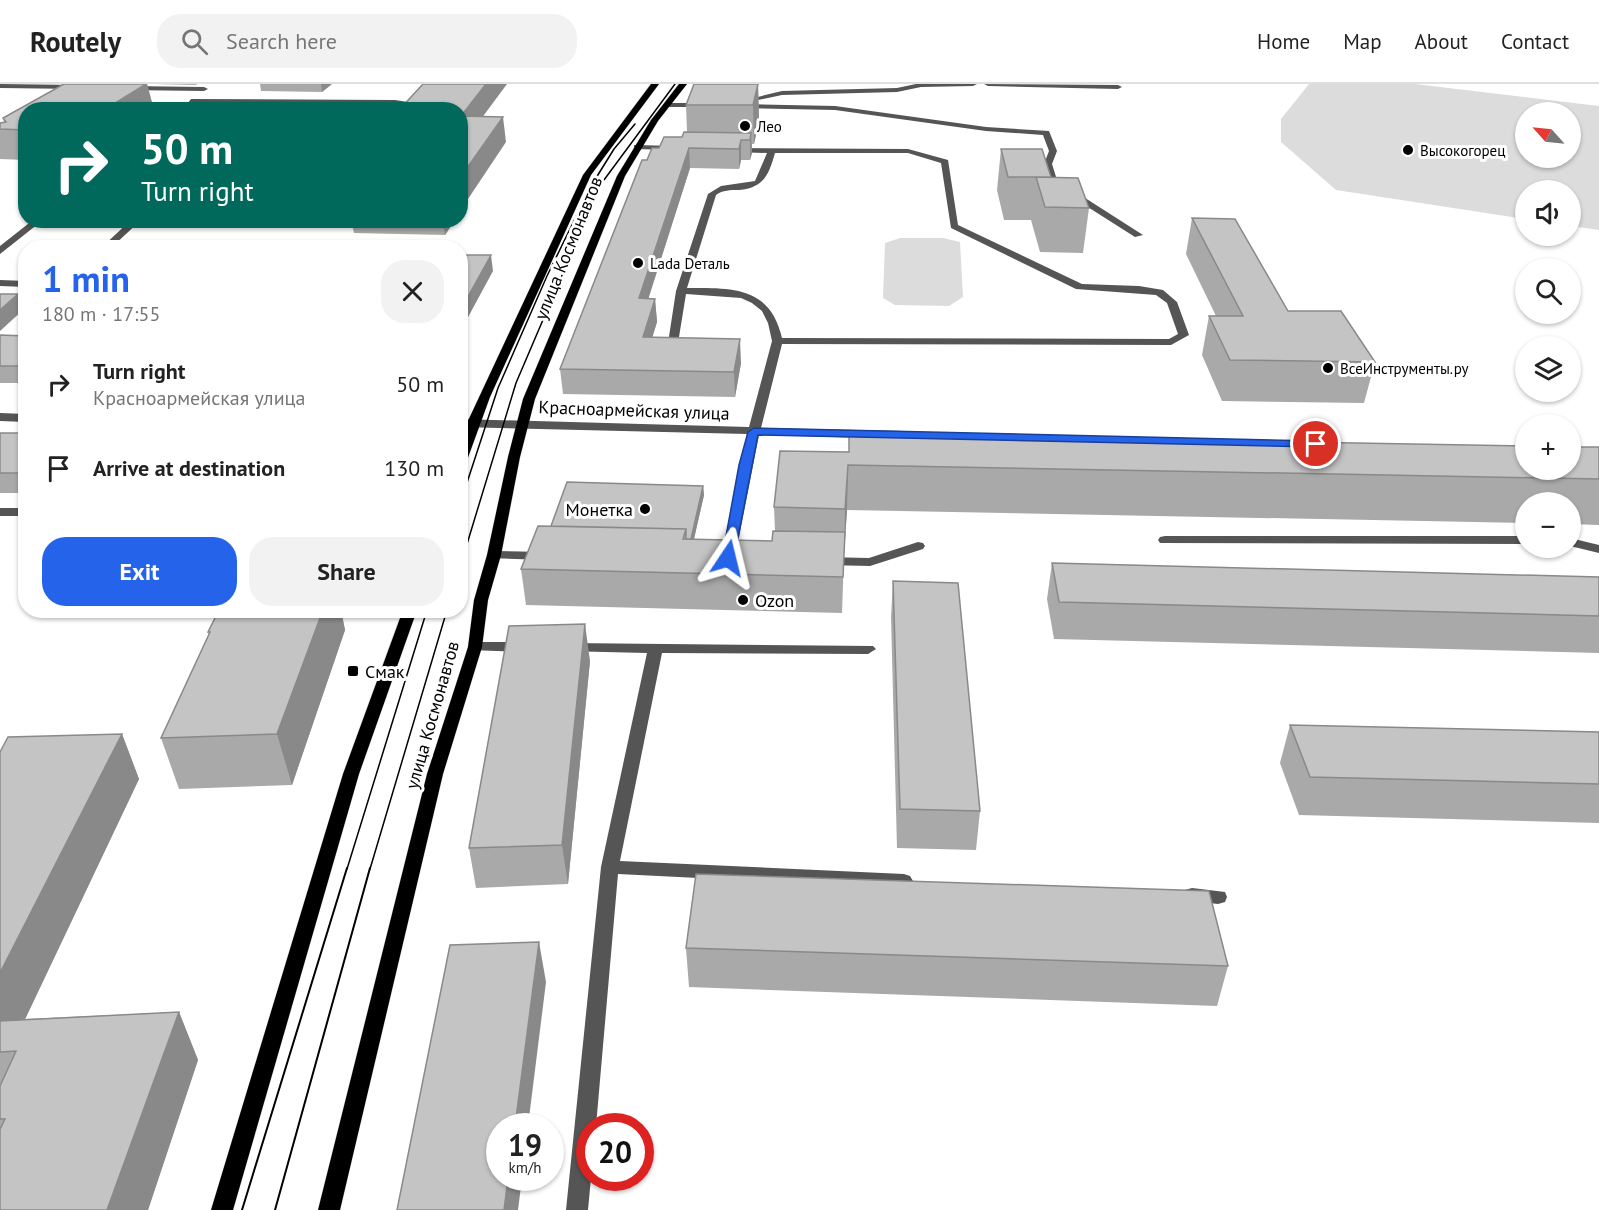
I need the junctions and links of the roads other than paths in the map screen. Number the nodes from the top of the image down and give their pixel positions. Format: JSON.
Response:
{"nodes":[{"id":1,"x":655,"y":84,"type":"edge"},
{"id":2,"x":683,"y":84,"type":"edge"},
{"id":3,"x":973,"y":84,"type":"edge"},
{"id":4,"x":988,"y":84,"type":"edge"},
{"id":5,"x":0,"y":86,"type":"edge"},
{"id":6,"x":207,"y":86,"type":"edge"},
{"id":7,"x":91,"y":87,"type":"edge"},
{"id":8,"x":1118,"y":87,"type":"dead end"},
{"id":9,"x":125,"y":88,"type":"edge"},
{"id":10,"x":190,"y":102,"type":"edge"},
{"id":11,"x":668,"y":105,"type":"junction"},
{"id":12,"x":715,"y":106,"type":"edge"},
{"id":13,"x":726,"y":106,"type":"edge"},
{"id":14,"x":738,"y":106,"type":"junction"},
{"id":15,"x":637,"y":147,"type":"junction"},
{"id":16,"x":682,"y":148,"type":"edge"},
{"id":17,"x":727,"y":149,"type":"edge"},
{"id":18,"x":771,"y":154,"type":"junction"},
{"id":19,"x":29,"y":228,"type":"edge"},
{"id":20,"x":128,"y":228,"type":"edge"},
{"id":21,"x":1138,"y":235,"type":"dead end"},
{"id":22,"x":114,"y":240,"type":"edge"},
{"id":23,"x":0,"y":251,"type":"edge"},
{"id":24,"x":0,"y":283,"type":"edge"},
{"id":25,"x":18,"y":284,"type":"edge"},
{"id":26,"x":681,"y":291,"type":"junction"},
{"id":27,"x":777,"y":341,"type":"junction"},
{"id":28,"x":673,"y":343,"type":"edge"},
{"id":29,"x":0,"y":417,"type":"edge"},
{"id":30,"x":18,"y":418,"type":"edge"},
{"id":31,"x":468,"y":421,"type":"edge"},
{"id":32,"x":468,"y":423,"type":"edge"},
{"id":33,"x":522,"y":424,"type":"junction"},
{"id":34,"x":754,"y":432,"type":"junction"},
{"id":35,"x":921,"y":435,"type":"edge"},
{"id":36,"x":0,"y":512,"type":"edge"},
{"id":37,"x":18,"y":512,"type":"edge"},
{"id":38,"x":1165,"y":540,"type":"dead end"},
{"id":39,"x":1515,"y":540,"type":"edge"},
{"id":40,"x":1581,"y":545,"type":"edge"},
{"id":41,"x":918,"y":546,"type":"dead end"},
{"id":42,"x":1599,"y":549,"type":"edge"},
{"id":43,"x":494,"y":555,"type":"junction"},
{"id":44,"x":555,"y":556,"type":"edge"},
{"id":45,"x":728,"y":558,"type":"edge"},
{"id":46,"x":811,"y":560,"type":"edge"},
{"id":47,"x":407,"y":618,"type":"edge"},
{"id":48,"x":475,"y":647,"type":"junction"},
{"id":49,"x":655,"y":649,"type":"junction"},
{"id":50,"x":868,"y":649,"type":"dead end"},
{"id":51,"x":610,"y":867,"type":"junction"},
{"id":52,"x":920,"y":882,"type":"edge"},
{"id":53,"x":1170,"y":894,"type":"edge"},
{"id":54,"x":1218,"y":897,"type":"dead end"},
{"id":55,"x":222,"y":1210,"type":"edge"},
{"id":56,"x":329,"y":1210,"type":"edge"},
{"id":57,"x":577,"y":1210,"type":"edge"}],
"edges":[{"from":1,"to":31,"type":"main road","name":"улица Космонавтов"},
{"from":2,"to":11,"type":"main road","name":"улица Космонавтов"},
{"from":3,"to":14,"type":"street"},
{"from":4,"to":8,"type":"street"},
{"from":5,"to":7,"type":"street"},
{"from":6,"to":9,"type":"street"},
{"from":6,"to":10,"type":"street"},
{"from":11,"to":12,"type":"street"},
{"from":11,"to":15,"type":"main road","name":"улица Космонавтов"},
{"from":13,"to":14,"type":"street"},
{"from":14,"to":21,"type":"street"},
{"from":15,"to":16,"type":"street"},
{"from":15,"to":33,"type":"main road","name":"улица Космонавтов"},
{"from":17,"to":18,"type":"street"},
{"from":18,"to":26,"type":"street"},
{"from":18,"to":27,"type":"street"},
{"from":19,"to":23,"type":"street"},
{"from":20,"to":22,"type":"street"},
{"from":24,"to":25,"type":"street"},
{"from":26,"to":27,"type":"street"},
{"from":26,"to":28,"type":"street"},
{"from":27,"to":34,"type":"street"},
{"from":29,"to":30,"type":"street"},
{"from":32,"to":33,"type":"street","name":"Красноармейская улица"},
{"from":33,"to":34,"type":"street","name":"Красноармейская улица"},
{"from":33,"to":43,"type":"main road","name":"улица Космонавтов"},
{"from":34,"to":35,"type":"street","name":"Красноармейская улица"},
{"from":34,"to":45,"type":"street"},
{"from":36,"to":37,"type":"street"},
{"from":38,"to":39,"type":"street"},
{"from":40,"to":42,"type":"street"},
{"from":41,"to":46,"type":"street"},
{"from":43,"to":44,"type":"street"},
{"from":43,"to":48,"type":"main road","name":"улица Космонавтов"},
{"from":47,"to":55,"type":"main road"},
{"from":48,"to":49,"type":"street"},
{"from":48,"to":56,"type":"main road","name":"улица Космонавтов"},
{"from":49,"to":50,"type":"street"},
{"from":49,"to":51,"type":"street"},
{"from":51,"to":52,"type":"street"},
{"from":51,"to":57,"type":"street"},
{"from":53,"to":54,"type":"street"}]}
